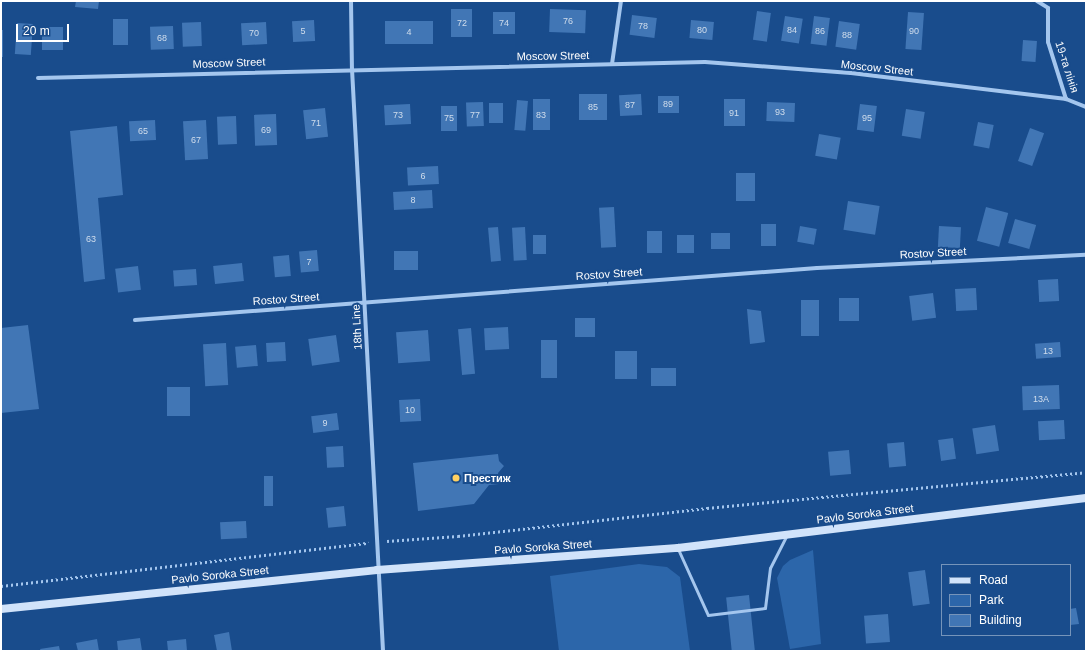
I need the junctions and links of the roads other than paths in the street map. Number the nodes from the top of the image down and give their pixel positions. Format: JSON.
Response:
{"nodes":[{"id":1,"x":351,"y":1,"type":"edge"},
{"id":2,"x":621,"y":1,"type":"edge"},
{"id":3,"x":1037,"y":1,"type":"edge"},
{"id":4,"x":612,"y":64,"type":"junction"},
{"id":5,"x":352,"y":69,"type":"junction"},
{"id":6,"x":38,"y":78,"type":"dead end"},
{"id":7,"x":1066,"y":100,"type":"junction"},
{"id":8,"x":1086,"y":107,"type":"edge"},
{"id":9,"x":1086,"y":255,"type":"edge"},
{"id":10,"x":364,"y":302,"type":"junction"},
{"id":11,"x":134,"y":320,"type":"dead end"},
{"id":12,"x":1086,"y":498,"type":"edge"},
{"id":13,"x":786,"y":536,"type":"junction"},
{"id":14,"x":678,"y":548,"type":"junction"},
{"id":15,"x":377,"y":570,"type":"junction"},
{"id":16,"x":1,"y":609,"type":"edge"},
{"id":17,"x":383,"y":651,"type":"edge"}],
"edges":[{"from":1,"to":5,"type":"street","name":"18th Line"},
{"from":2,"to":4,"type":"street"},
{"from":3,"to":7,"type":"street","name":"19-та лінія"},
{"from":4,"to":5,"type":"street","name":"Moscow Street"},
{"from":4,"to":7,"type":"street","name":"Moscow Street"},
{"from":5,"to":6,"type":"street","name":"Moscow Street"},
{"from":5,"to":10,"type":"street","name":"18th Line"},
{"from":7,"to":8,"type":"street","name":"19-та лінія"},
{"from":9,"to":10,"type":"street","name":"Rostov Street"},
{"from":10,"to":11,"type":"street","name":"Rostov Street"},
{"from":10,"to":15,"type":"street","name":"18th Line"},
{"from":12,"to":13,"type":"street","name":"Pavlo Soroka Street"},
{"from":13,"to":14,"type":"street","name":"Pavlo Soroka Street"},
{"from":13,"to":14,"type":"lane"},
{"from":14,"to":15,"type":"street","name":"Pavlo Soroka Street"},
{"from":15,"to":16,"type":"street","name":"Pavlo Soroka Street"},
{"from":15,"to":17,"type":"street","name":"18th Line"}]}
